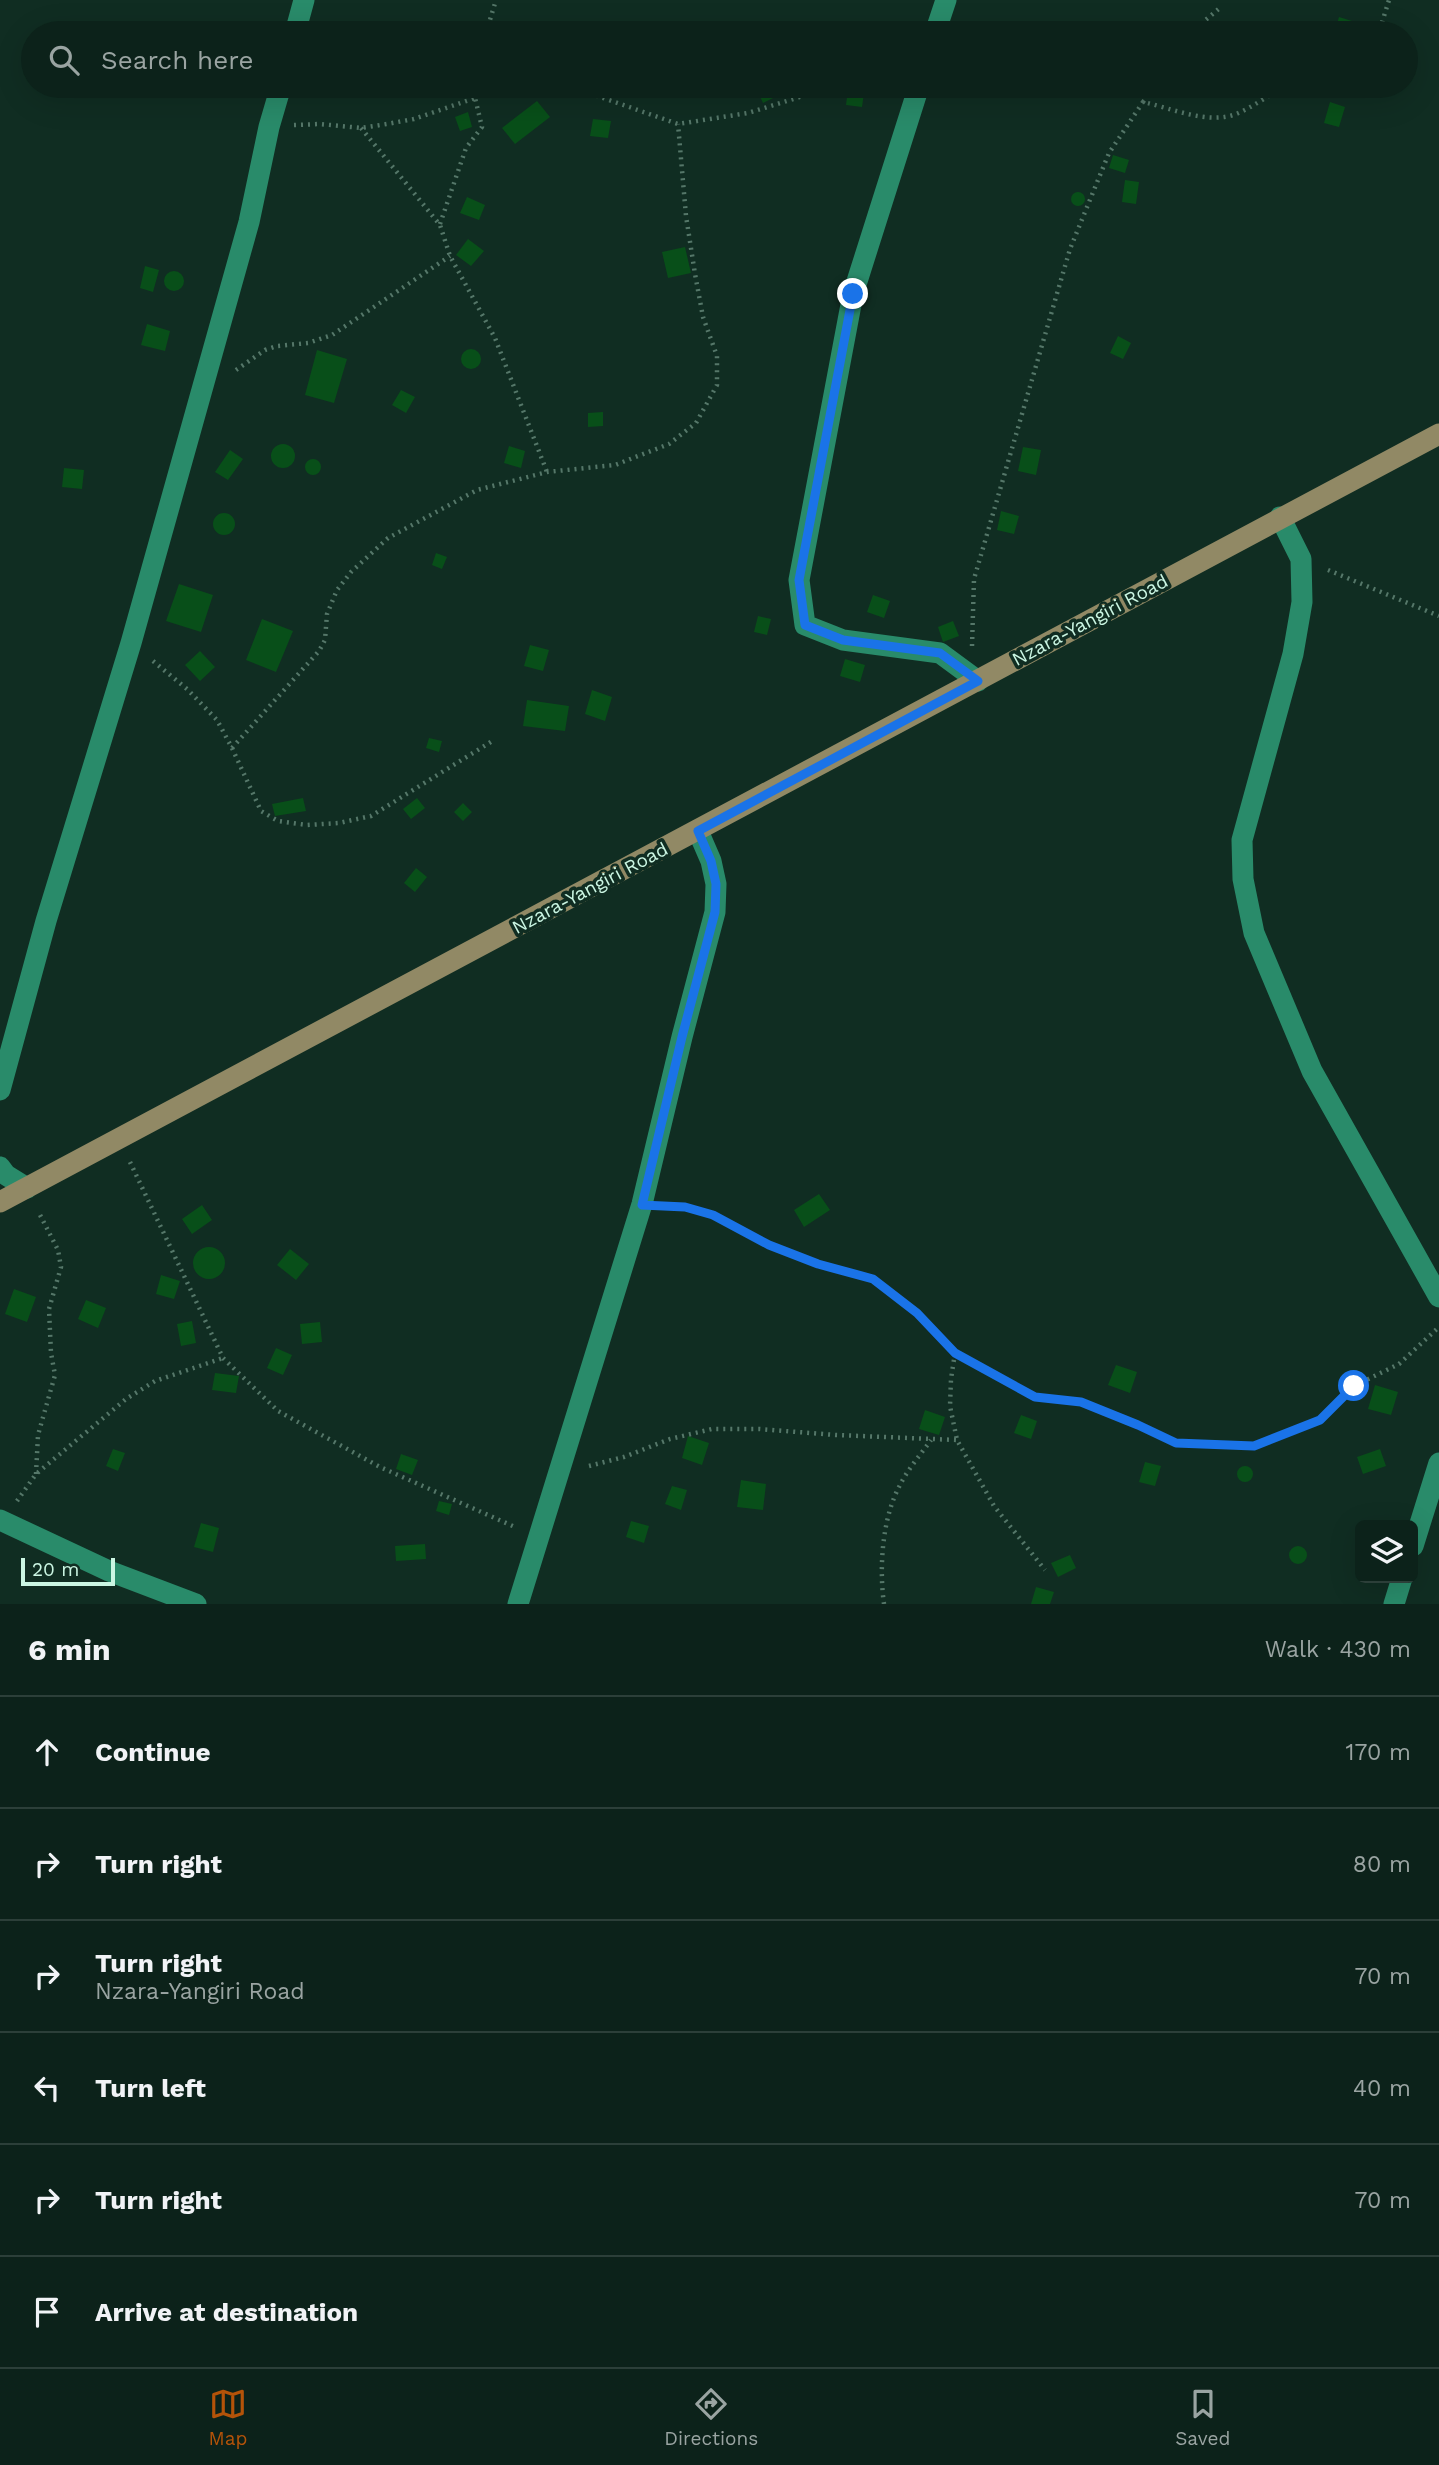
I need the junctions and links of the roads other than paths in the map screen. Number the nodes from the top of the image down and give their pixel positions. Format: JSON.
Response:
{"nodes":[{"id":1,"x":304,"y":0,"type":"edge"},
{"id":2,"x":946,"y":0,"type":"edge"},
{"id":3,"x":298,"y":21,"type":"edge"},
{"id":4,"x":940,"y":21,"type":"edge"},
{"id":5,"x":277,"y":98,"type":"edge"},
{"id":6,"x":915,"y":98,"type":"edge"},
{"id":7,"x":1439,"y":434,"type":"edge"},
{"id":8,"x":1280,"y":517,"type":"junction"},
{"id":9,"x":978,"y":681,"type":"junction"},
{"id":10,"x":698,"y":831,"type":"junction"},
{"id":11,"x":0,"y":1090,"type":"edge"},
{"id":12,"x":0,"y":1167,"type":"edge"},
{"id":13,"x":27,"y":1188,"type":"junction"},
{"id":14,"x":0,"y":1202,"type":"edge"},
{"id":15,"x":1439,"y":1297,"type":"edge"},
{"id":16,"x":1439,"y":1463,"type":"edge"},
{"id":17,"x":1,"y":1521,"type":"edge"},
{"id":18,"x":1418,"y":1530,"type":"edge"},
{"id":19,"x":1400,"y":1583,"type":"edge"},
{"id":20,"x":196,"y":1604,"type":"edge"},
{"id":21,"x":517,"y":1604,"type":"edge"},
{"id":22,"x":1394,"y":1604,"type":"edge"}],
"edges":[{"from":1,"to":3,"type":"street"},
{"from":2,"to":4,"type":"street"},
{"from":5,"to":11,"type":"street"},
{"from":6,"to":9,"type":"street"},
{"from":7,"to":8,"type":"main road","name":"Nzara-Yangiri Road"},
{"from":8,"to":9,"type":"main road","name":"Nzara-Yangiri Road"},
{"from":8,"to":15,"type":"street"},
{"from":9,"to":10,"type":"main road","name":"Nzara-Yangiri Road"},
{"from":10,"to":13,"type":"main road","name":"Nzara-Yangiri Road"},
{"from":10,"to":21,"type":"street"},
{"from":12,"to":13,"type":"street"},
{"from":13,"to":14,"type":"main road","name":"Nzara-Yangiri Road"},
{"from":16,"to":18,"type":"street"},
{"from":17,"to":20,"type":"street"},
{"from":19,"to":22,"type":"street"}]}
